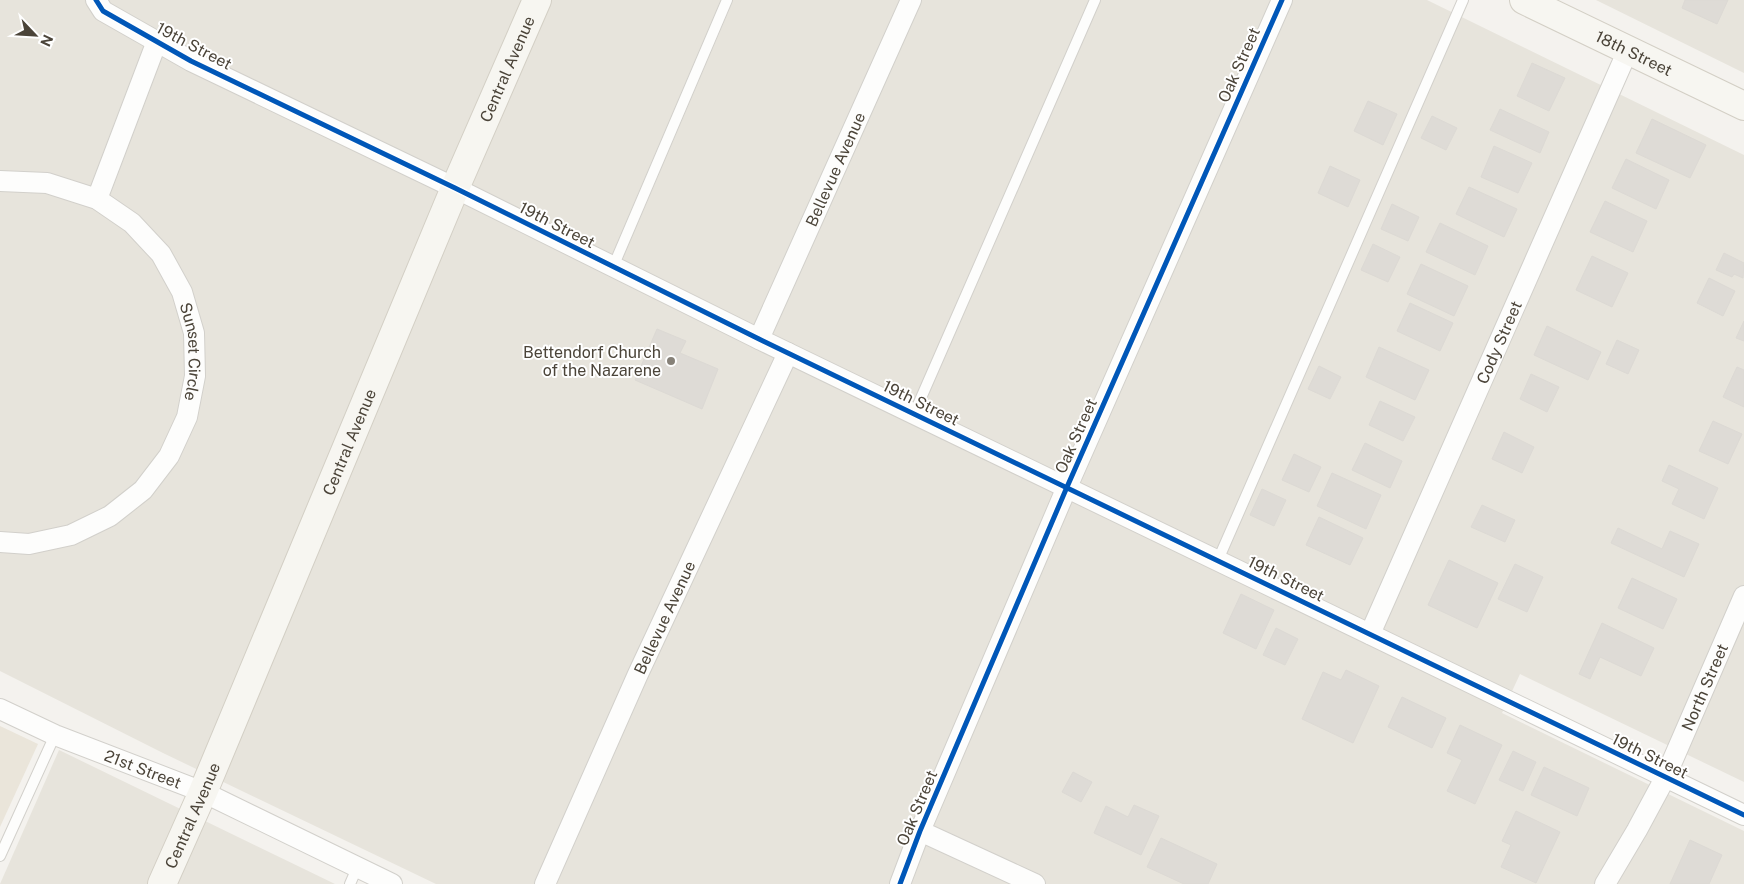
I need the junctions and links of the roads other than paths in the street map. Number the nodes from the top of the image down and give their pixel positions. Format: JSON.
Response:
{"nodes":[{"id":1,"x":96,"y":0,"type":"edge"},
{"id":2,"x":537,"y":0,"type":"edge"},
{"id":3,"x":727,"y":0,"type":"edge"},
{"id":4,"x":911,"y":0,"type":"edge"},
{"id":5,"x":1095,"y":0,"type":"edge"},
{"id":6,"x":1282,"y":0,"type":"edge"},
{"id":7,"x":1463,"y":0,"type":"edge"},
{"id":8,"x":1524,"y":0,"type":"edge"},
{"id":9,"x":157,"y":41,"type":"junction"},
{"id":10,"x":1628,"y":50,"type":"junction"},
{"id":11,"x":1744,"y":106,"type":"edge"},
{"id":12,"x":0,"y":181,"type":"edge"},
{"id":13,"x":455,"y":188,"type":"junction"},
{"id":14,"x":97,"y":199,"type":"junction"},
{"id":15,"x":612,"y":267,"type":"junction"},
{"id":16,"x":759,"y":339,"type":"junction"},
{"id":17,"x":788,"y":353,"type":"junction"},
{"id":18,"x":914,"y":414,"type":"junction"},
{"id":19,"x":1067,"y":487,"type":"junction"},
{"id":20,"x":0,"y":542,"type":"edge"},
{"id":21,"x":1218,"y":560,"type":"junction"},
{"id":22,"x":1744,"y":596,"type":"edge"},
{"id":23,"x":1370,"y":634,"type":"junction"},
{"id":24,"x":0,"y":709,"type":"edge"},
{"id":25,"x":55,"y":736,"type":"junction"},
{"id":26,"x":1665,"y":778,"type":"junction"},
{"id":27,"x":204,"y":792,"type":"junction"},
{"id":28,"x":1744,"y":815,"type":"edge"},
{"id":29,"x":920,"y":830,"type":"junction"},
{"id":30,"x":0,"y":856,"type":"edge"},
{"id":31,"x":353,"y":876,"type":"edge"},
{"id":32,"x":162,"y":884,"type":"edge"},
{"id":33,"x":392,"y":884,"type":"edge"},
{"id":34,"x":545,"y":884,"type":"edge"},
{"id":35,"x":900,"y":884,"type":"edge"},
{"id":36,"x":1035,"y":884,"type":"edge"},
{"id":37,"x":1605,"y":884,"type":"edge"}],
"edges":[{"from":1,"to":9,"type":"street","name":"19th Street"},
{"from":2,"to":13,"type":"street","name":"Central Avenue"},
{"from":3,"to":15,"type":"lane"},
{"from":4,"to":16,"type":"street","name":"Bellevue Avenue"},
{"from":5,"to":18,"type":"lane"},
{"from":6,"to":19,"type":"street","name":"Oak Street"},
{"from":7,"to":21,"type":"lane"},
{"from":8,"to":10,"type":"street","name":"18th Street"},
{"from":9,"to":13,"type":"street","name":"19th Street"},
{"from":9,"to":14,"type":"street"},
{"from":10,"to":11,"type":"street","name":"18th Street"},
{"from":10,"to":23,"type":"street","name":"Cody Street"},
{"from":12,"to":14,"type":"street","name":"Sunset Circle"},
{"from":13,"to":15,"type":"street","name":"19th Street"},
{"from":13,"to":27,"type":"street","name":"Central Avenue"},
{"from":14,"to":20,"type":"street","name":"Sunset Circle"},
{"from":15,"to":16,"type":"street","name":"19th Street"},
{"from":16,"to":17,"type":"street","name":"19th Street"},
{"from":17,"to":18,"type":"street","name":"19th Street"},
{"from":17,"to":34,"type":"street","name":"Bellevue Avenue"},
{"from":18,"to":19,"type":"street","name":"19th Street"},
{"from":19,"to":21,"type":"street","name":"19th Street"},
{"from":19,"to":29,"type":"street","name":"Oak Street"},
{"from":21,"to":23,"type":"street","name":"19th Street"},
{"from":22,"to":26,"type":"street","name":"North Street"},
{"from":23,"to":26,"type":"street","name":"19th Street"},
{"from":24,"to":25,"type":"street","name":"21st Street"},
{"from":25,"to":27,"type":"street","name":"21st Street"},
{"from":25,"to":30,"type":"lane"},
{"from":26,"to":28,"type":"street","name":"19th Street"},
{"from":26,"to":37,"type":"street","name":"North Street"},
{"from":27,"to":31,"type":"street","name":"21st Street"},
{"from":27,"to":32,"type":"street","name":"Central Avenue"},
{"from":29,"to":35,"type":"street","name":"Oak Street"},
{"from":29,"to":36,"type":"street"},
{"from":31,"to":33,"type":"street","name":"21st Street"}]}
